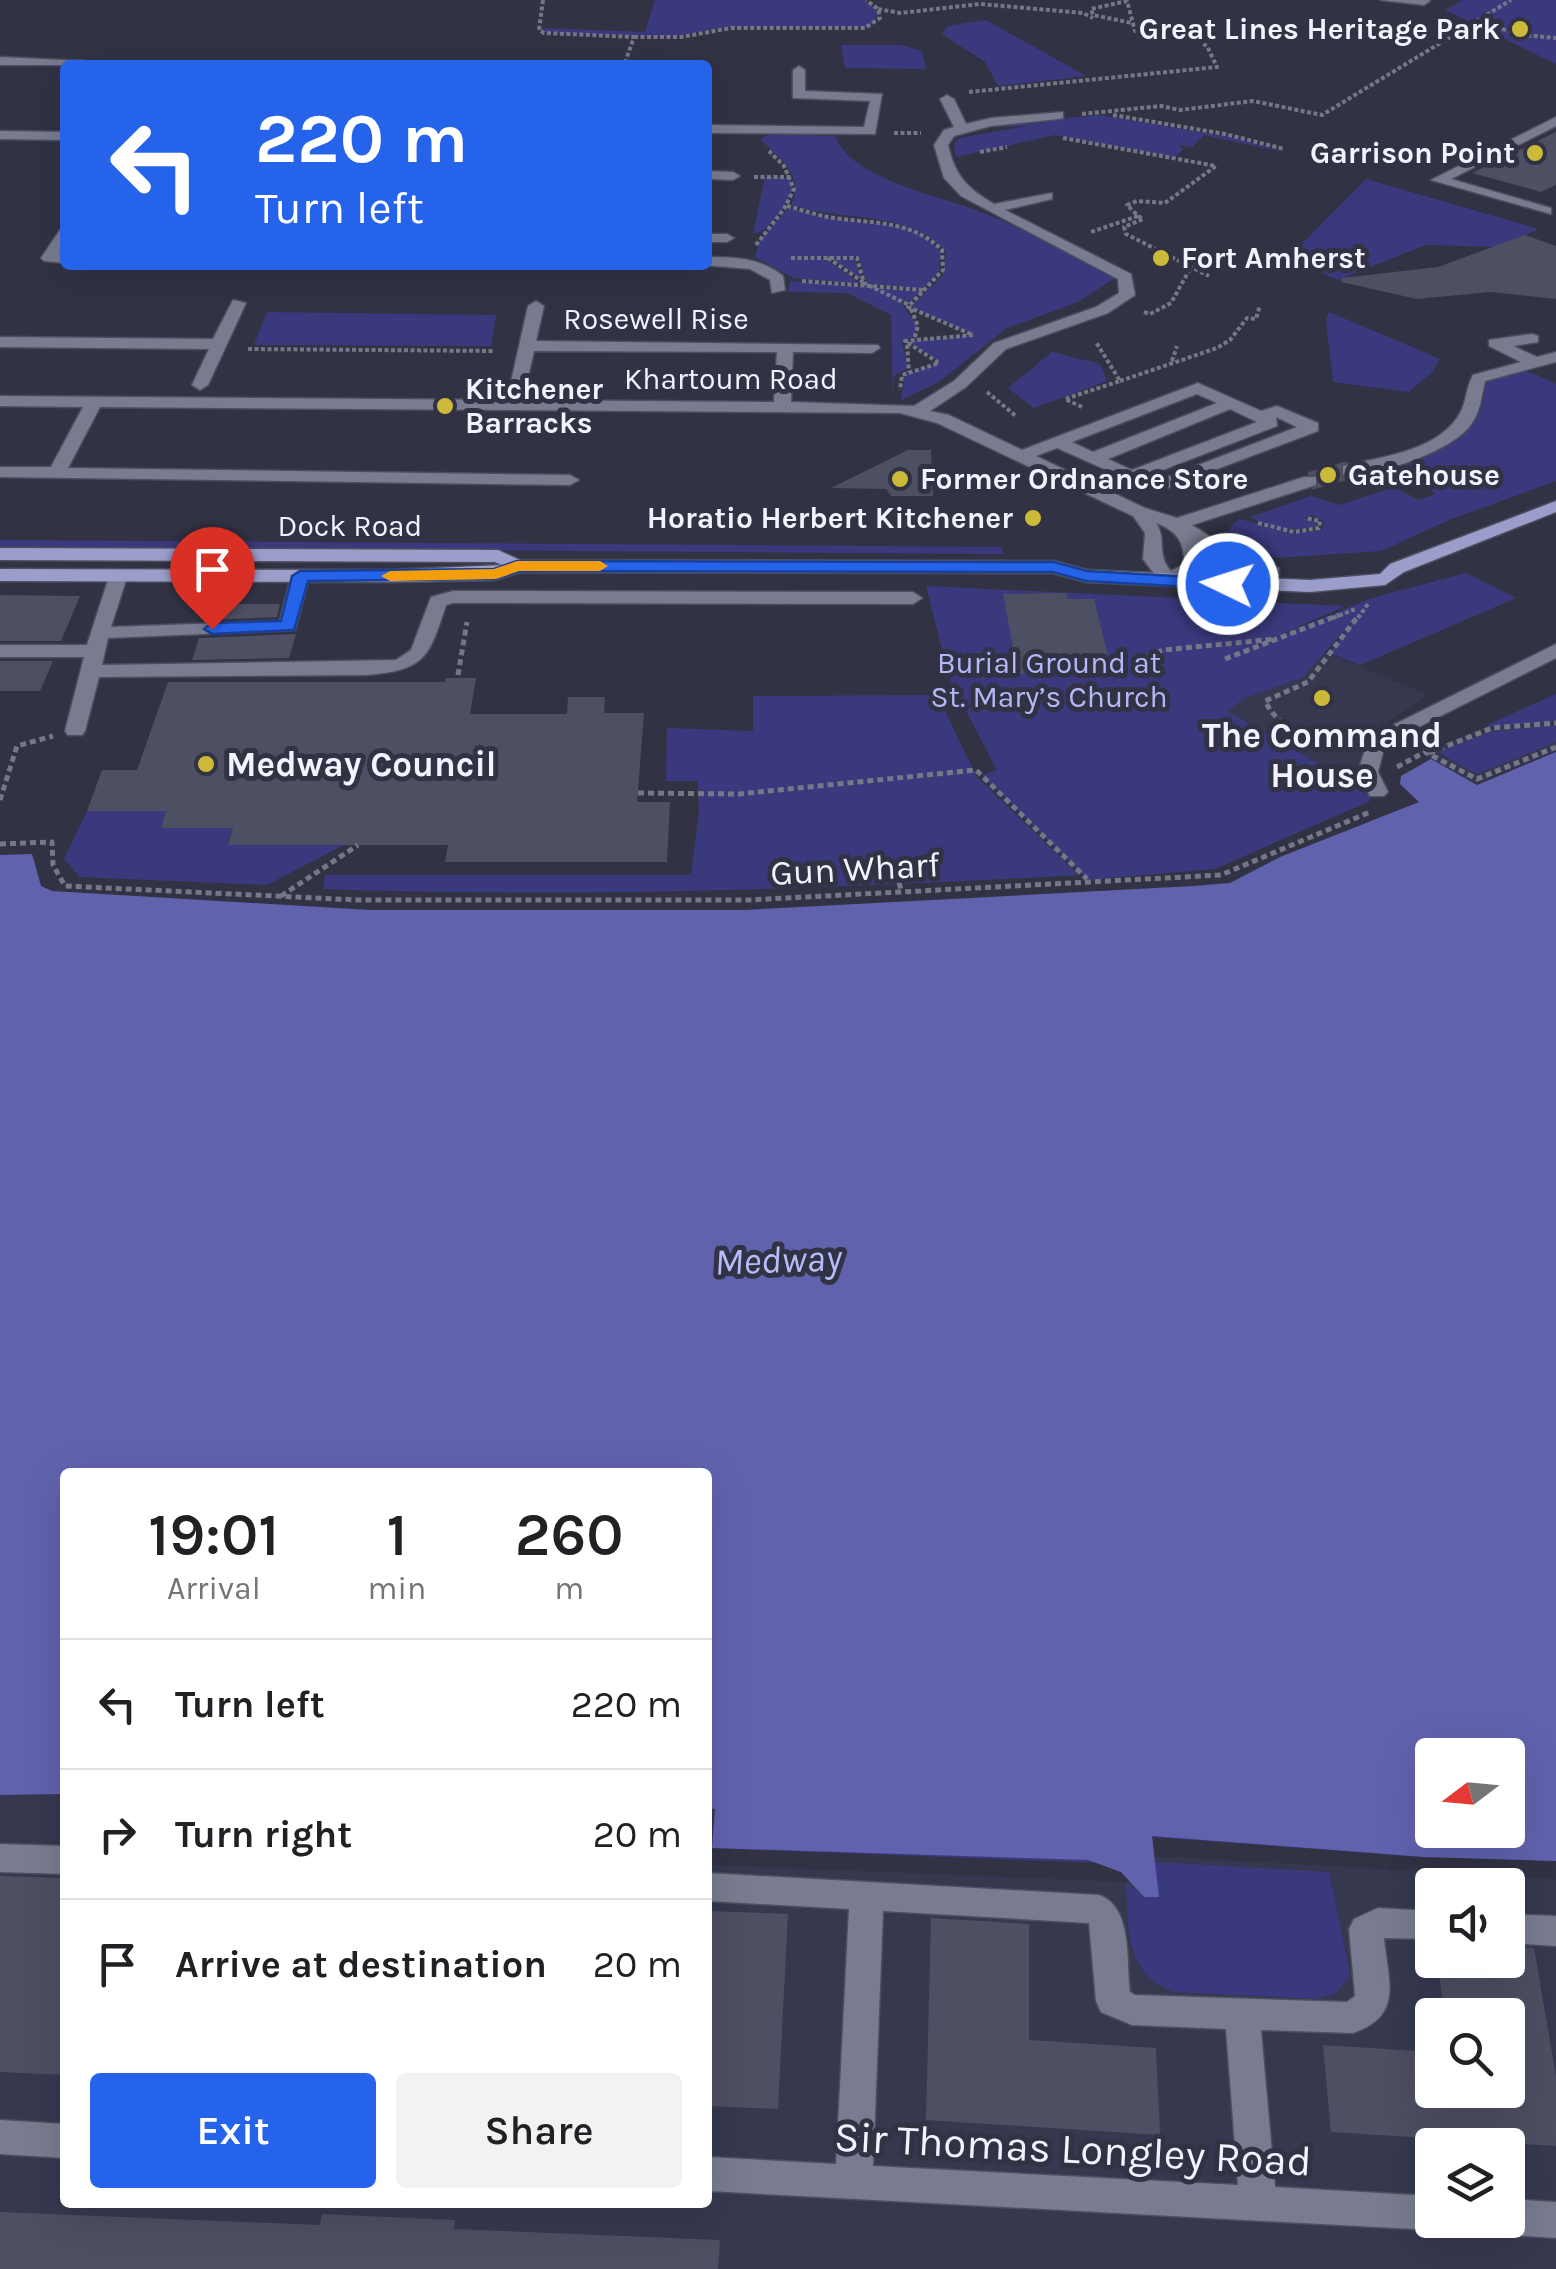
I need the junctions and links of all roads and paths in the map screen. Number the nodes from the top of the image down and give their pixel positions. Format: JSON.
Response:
{"nodes":[{"id":1,"x":543,"y":0,"type":"edge"},
{"id":2,"x":866,"y":0,"type":"edge"},
{"id":3,"x":1386,"y":0,"type":"edge"},
{"id":4,"x":1511,"y":0,"type":"edge"},
{"id":5,"x":1424,"y":1,"type":"edge"},
{"id":6,"x":966,"y":5,"type":"joint"},
{"id":7,"x":877,"y":9,"type":"junction"},
{"id":8,"x":922,"y":11,"type":"joint"},
{"id":9,"x":900,"y":13,"type":"junction"},
{"id":10,"x":880,"y":21,"type":"junction"},
{"id":11,"x":1476,"y":22,"type":"junction"},
{"id":12,"x":1132,"y":24,"type":"junction"},
{"id":13,"x":634,"y":37,"type":"junction"},
{"id":14,"x":1556,"y":38,"type":"edge"},
{"id":15,"x":626,"y":60,"type":"edge"},
{"id":16,"x":0,"y":61,"type":"edge"},
{"id":17,"x":60,"y":64,"type":"edge"},
{"id":18,"x":800,"y":70,"type":"dead end"},
{"id":19,"x":985,"y":90,"type":"dead end"},
{"id":20,"x":946,"y":99,"type":"dead end"},
{"id":21,"x":1102,"y":113,"type":"junction"},
{"id":22,"x":1058,"y":115,"type":"joint"},
{"id":23,"x":1556,"y":121,"type":"edge"},
{"id":24,"x":712,"y":129,"type":"edge"},
{"id":25,"x":962,"y":129,"type":"junction"},
{"id":26,"x":893,"y":133,"type":"dead end"},
{"id":27,"x":920,"y":133,"type":"dead end"},
{"id":28,"x":0,"y":135,"type":"edge"},
{"id":29,"x":60,"y":136,"type":"edge"},
{"id":30,"x":1057,"y":137,"type":"dead end"},
{"id":31,"x":1007,"y":147,"type":"dead end"},
{"id":32,"x":1284,"y":149,"type":"dead end"},
{"id":33,"x":944,"y":159,"type":"junction"},
{"id":34,"x":712,"y":175,"type":"edge"},
{"id":35,"x":733,"y":176,"type":"joint"},
{"id":36,"x":1047,"y":196,"type":"dead end"},
{"id":37,"x":787,"y":206,"type":"junction"},
{"id":38,"x":1551,"y":206,"type":"edge"},
{"id":39,"x":994,"y":208,"type":"junction"},
{"id":40,"x":1138,"y":216,"type":"junction"},
{"id":41,"x":768,"y":230,"type":"dead end"},
{"id":42,"x":712,"y":238,"type":"edge"},
{"id":43,"x":727,"y":238,"type":"dead end"},
{"id":44,"x":60,"y":240,"type":"edge"},
{"id":45,"x":1062,"y":241,"type":"junction"},
{"id":46,"x":60,"y":258,"type":"edge"},
{"id":47,"x":790,"y":258,"type":"dead end"},
{"id":48,"x":827,"y":258,"type":"junction"},
{"id":49,"x":712,"y":262,"type":"edge"},
{"id":50,"x":1191,"y":266,"type":"junction"},
{"id":51,"x":1210,"y":276,"type":"dead end"},
{"id":52,"x":777,"y":284,"type":"joint"},
{"id":53,"x":865,"y":284,"type":"junction"},
{"id":54,"x":925,"y":290,"type":"junction"},
{"id":55,"x":238,"y":302,"type":"dead end"},
{"id":56,"x":1260,"y":304,"type":"dead end"},
{"id":57,"x":1112,"y":305,"type":"junction"},
{"id":58,"x":536,"y":306,"type":"dead end"},
{"id":59,"x":910,"y":307,"type":"junction"},
{"id":60,"x":1532,"y":339,"type":"dead end"},
{"id":61,"x":914,"y":340,"type":"junction"},
{"id":62,"x":0,"y":342,"type":"edge"},
{"id":63,"x":1096,"y":342,"type":"dead end"},
{"id":64,"x":219,"y":344,"type":"junction"},
{"id":65,"x":908,"y":345,"type":"junction"},
{"id":66,"x":527,"y":346,"type":"junction"},
{"id":67,"x":1178,"y":346,"type":"dead end"},
{"id":68,"x":785,"y":347,"type":"junction"},
{"id":69,"x":872,"y":348,"type":"dead end"},
{"id":70,"x":248,"y":350,"type":"dead end"},
{"id":71,"x":494,"y":352,"type":"dead end"},
{"id":72,"x":1556,"y":357,"type":"edge"},
{"id":73,"x":1171,"y":362,"type":"junction"},
{"id":74,"x":1526,"y":364,"type":"junction"},
{"id":75,"x":909,"y":372,"type":"junction"},
{"id":76,"x":965,"y":378,"type":"junction"},
{"id":77,"x":1120,"y":380,"type":"junction"},
{"id":78,"x":200,"y":385,"type":"dead end"},
{"id":79,"x":518,"y":386,"type":"dead end"},
{"id":80,"x":0,"y":401,"type":"edge"},
{"id":81,"x":94,"y":402,"type":"junction"},
{"id":82,"x":1230,"y":403,"type":"junction"},
{"id":83,"x":782,"y":407,"type":"junction"},
{"id":84,"x":893,"y":408,"type":"junction"},
{"id":85,"x":918,"y":411,"type":"junction"},
{"id":86,"x":1017,"y":416,"type":"dead end"},
{"id":87,"x":1260,"y":416,"type":"junction"},
{"id":88,"x":1110,"y":421,"type":"junction"},
{"id":89,"x":1058,"y":442,"type":"junction"},
{"id":90,"x":1021,"y":456,"type":"junction"},
{"id":91,"x":1094,"y":458,"type":"junction"},
{"id":92,"x":1349,"y":470,"type":"tunnel mouth"},
{"id":93,"x":0,"y":472,"type":"edge"},
{"id":94,"x":56,"y":472,"type":"junction"},
{"id":95,"x":1132,"y":476,"type":"junction"},
{"id":96,"x":570,"y":480,"type":"dead end"},
{"id":97,"x":1310,"y":481,"type":"tunnel mouth"},
{"id":98,"x":1246,"y":502,"type":"junction"},
{"id":99,"x":1556,"y":506,"type":"edge"},
{"id":100,"x":1139,"y":512,"type":"junction"},
{"id":101,"x":1304,"y":518,"type":"dead end"},
{"id":102,"x":1177,"y":524,"type":"junction"},
{"id":103,"x":0,"y":554,"type":"edge"},
{"id":104,"x":129,"y":554,"type":"junction"},
{"id":105,"x":306,"y":556,"type":"junction"},
{"id":106,"x":1152,"y":564,"type":"junction"},
{"id":107,"x":517,"y":566,"type":"junction"},
{"id":108,"x":1194,"y":566,"type":"junction"},
{"id":109,"x":1054,"y":567,"type":"junction"},
{"id":110,"x":1397,"y":568,"type":"junction"},
{"id":111,"x":1272,"y":572,"type":"junction"},
{"id":112,"x":0,"y":575,"type":"edge"},
{"id":113,"x":300,"y":576,"type":"junction"},
{"id":114,"x":118,"y":577,"type":"junction"},
{"id":115,"x":1169,"y":580,"type":"junction"},
{"id":116,"x":471,"y":597,"type":"junction"},
{"id":117,"x":913,"y":598,"type":"dead end"},
{"id":118,"x":1288,"y":638,"type":"junction"},
{"id":119,"x":1556,"y":650,"type":"edge"},
{"id":120,"x":0,"y":651,"type":"edge"},
{"id":121,"x":94,"y":651,"type":"junction"},
{"id":122,"x":1148,"y":656,"type":"dead end"},
{"id":123,"x":1225,"y":658,"type":"dead end"},
{"id":124,"x":458,"y":675,"type":"dead end"},
{"id":125,"x":1556,"y":724,"type":"edge"},
{"id":126,"x":74,"y":730,"type":"joint"},
{"id":127,"x":1374,"y":747,"type":"junction"},
{"id":128,"x":1556,"y":747,"type":"edge"},
{"id":129,"x":1428,"y":754,"type":"junction"},
{"id":130,"x":638,"y":792,"type":"dead end"},
{"id":131,"x":1377,"y":792,"type":"junction"},
{"id":132,"x":0,"y":800,"type":"edge"},
{"id":133,"x":0,"y":844,"type":"edge"},
{"id":134,"x":358,"y":845,"type":"dead end"},
{"id":135,"x":897,"y":874,"type":"dead end"},
{"id":136,"x":1088,"y":880,"type":"junction"},
{"id":137,"x":900,"y":891,"type":"junction"},
{"id":138,"x":282,"y":896,"type":"junction"},
{"id":139,"x":0,"y":1858,"type":"edge"},
{"id":140,"x":60,"y":1860,"type":"edge"},
{"id":141,"x":712,"y":1887,"type":"edge"},
{"id":142,"x":867,"y":1895,"type":"junction"},
{"id":143,"x":1415,"y":1924,"type":"edge"},
{"id":144,"x":1525,"y":1930,"type":"edge"},
{"id":145,"x":1556,"y":1931,"type":"edge"},
{"id":146,"x":1242,"y":2015,"type":"junction"},
{"id":147,"x":0,"y":2138,"type":"edge"},
{"id":148,"x":60,"y":2140,"type":"edge"},
{"id":149,"x":712,"y":2174,"type":"edge"},
{"id":150,"x":854,"y":2181,"type":"junction"},
{"id":151,"x":1258,"y":2204,"type":"junction"},
{"id":152,"x":1415,"y":2213,"type":"edge"},
{"id":153,"x":1525,"y":2218,"type":"edge"},
{"id":154,"x":1556,"y":2220,"type":"edge"}],
"edges":[{"from":1,"to":13,"type":"path"},
{"from":2,"to":7,"type":"path"},
{"from":3,"to":5,"type":"street"},
{"from":4,"to":11,"type":"path"},
{"from":6,"to":8,"type":"path"},
{"from":6,"to":12,"type":"path"},
{"from":7,"to":9,"type":"path"},
{"from":7,"to":10,"type":"path"},
{"from":8,"to":9,"type":"path"},
{"from":9,"to":10,"type":"path"},
{"from":10,"to":13,"type":"path"},
{"from":11,"to":14,"type":"path"},
{"from":11,"to":21,"type":"path"},
{"from":12,"to":12,"type":"path"},
{"from":12,"to":19,"type":"path"},
{"from":13,"to":15,"type":"path"},
{"from":16,"to":17,"type":"street"},
{"from":18,"to":24,"type":"street"},
{"from":20,"to":25,"type":"street"},
{"from":21,"to":22,"type":"path"},
{"from":21,"to":32,"type":"path"},
{"from":22,"to":25,"type":"street"},
{"from":23,"to":38,"type":"street"},
{"from":25,"to":33,"type":"street"},
{"from":26,"to":27,"type":"path"},
{"from":28,"to":29,"type":"street"},
{"from":30,"to":40,"type":"path"},
{"from":31,"to":33,"type":"path"},
{"from":33,"to":39,"type":"street"},
{"from":34,"to":35,"type":"street"},
{"from":35,"to":37,"type":"path"},
{"from":36,"to":39,"type":"street"},
{"from":37,"to":41,"type":"path"},
{"from":37,"to":54,"type":"path"},
{"from":39,"to":45,"type":"street"},
{"from":40,"to":45,"type":"path"},
{"from":40,"to":50,"type":"path"},
{"from":42,"to":43,"type":"street"},
{"from":44,"to":46,"type":"street"},
{"from":45,"to":57,"type":"street"},
{"from":47,"to":48,"type":"path"},
{"from":48,"to":53,"type":"path"},
{"from":48,"to":53,"type":"path"},
{"from":49,"to":52,"type":"street"},
{"from":50,"to":51,"type":"path"},
{"from":50,"to":57,"type":"path"},
{"from":52,"to":53,"type":"path"},
{"from":53,"to":54,"type":"path"},
{"from":53,"to":59,"type":"path"},
{"from":54,"to":59,"type":"path"},
{"from":55,"to":64,"type":"street"},
{"from":56,"to":73,"type":"path"},
{"from":57,"to":76,"type":"street"},
{"from":58,"to":66,"type":"street"},
{"from":59,"to":61,"type":"path"},
{"from":59,"to":61,"type":"path"},
{"from":60,"to":74,"type":"street"},
{"from":61,"to":65,"type":"path"},
{"from":62,"to":64,"type":"street"},
{"from":63,"to":77,"type":"path"},
{"from":64,"to":78,"type":"street"},
{"from":65,"to":75,"type":"path"},
{"from":65,"to":75,"type":"path"},
{"from":66,"to":68,"type":"street","name":"Rosewell Rise"},
{"from":66,"to":79,"type":"street"},
{"from":67,"to":73,"type":"path"},
{"from":68,"to":69,"type":"street","name":"Rosewell Rise"},
{"from":68,"to":83,"type":"street","name":"Rosewell Rise"},
{"from":70,"to":71,"type":"path"},
{"from":72,"to":74,"type":"street"},
{"from":73,"to":77,"type":"path"},
{"from":74,"to":92,"type":"street"},
{"from":75,"to":84,"type":"path"},
{"from":76,"to":85,"type":"street"},
{"from":76,"to":86,"type":"path"},
{"from":77,"to":88,"type":"path"},
{"from":80,"to":81,"type":"street","name":"Khartoum Road"},
{"from":81,"to":83,"type":"street","name":"Khartoum Road"},
{"from":81,"to":94,"type":"street"},
{"from":82,"to":87,"type":"street"},
{"from":82,"to":88,"type":"street"},
{"from":82,"to":91,"type":"street"},
{"from":83,"to":84,"type":"street","name":"Khartoum Road"},
{"from":84,"to":85,"type":"street","name":"Khartoum Road"},
{"from":85,"to":90,"type":"street","name":"Khartoum Road"},
{"from":87,"to":95,"type":"street"},
{"from":87,"to":95,"type":"street"},
{"from":88,"to":89,"type":"street"},
{"from":89,"to":90,"type":"street"},
{"from":89,"to":91,"type":"street"},
{"from":90,"to":100,"type":"street","name":"Khartoum Road"},
{"from":91,"to":95,"type":"street"},
{"from":93,"to":94,"type":"street"},
{"from":94,"to":96,"type":"street"},
{"from":97,"to":98,"type":"street"},
{"from":98,"to":101,"type":"path"},
{"from":98,"to":102,"type":"street"},
{"from":99,"to":110,"type":"main road","name":"Dock Road"},
{"from":100,"to":102,"type":"street","name":"Khartoum Road"},
{"from":100,"to":106,"type":"street"},
{"from":102,"to":108,"type":"street"},
{"from":102,"to":111,"type":"street","name":"Khartoum Road"},
{"from":103,"to":104,"type":"main road","name":"Dock Road"},
{"from":104,"to":105,"type":"main road","name":"Dock Road"},
{"from":104,"to":114,"type":"main road"},
{"from":105,"to":107,"type":"main road","name":"Dock Road"},
{"from":105,"to":113,"type":"main road"},
{"from":106,"to":108,"type":"main road","name":"Dock Road"},
{"from":106,"to":109,"type":"main road","name":"Dock Road"},
{"from":106,"to":115,"type":"street"},
{"from":107,"to":109,"type":"main road","name":"Dock Road"},
{"from":107,"to":113,"type":"main road","name":"Dock Road"},
{"from":108,"to":111,"type":"main road","name":"Dock Road"},
{"from":108,"to":115,"type":"street"},
{"from":109,"to":115,"type":"main road","name":"Dock Road"},
{"from":110,"to":111,"type":"main road","name":"Dock Road"},
{"from":110,"to":115,"type":"main road","name":"Dock Road"},
{"from":112,"to":114,"type":"main road","name":"Dock Road"},
{"from":113,"to":114,"type":"main road","name":"Dock Road"},
{"from":113,"to":121,"type":"street"},
{"from":114,"to":121,"type":"street"},
{"from":116,"to":117,"type":"street"},
{"from":116,"to":121,"type":"street"},
{"from":116,"to":124,"type":"path"},
{"from":118,"to":122,"type":"path"},
{"from":118,"to":123,"type":"path"},
{"from":118,"to":127,"type":"path"},
{"from":119,"to":127,"type":"street"},
{"from":120,"to":121,"type":"street"},
{"from":121,"to":126,"type":"street"},
{"from":125,"to":129,"type":"path"},
{"from":126,"to":132,"type":"path"},
{"from":127,"to":131,"type":"street"},
{"from":128,"to":129,"type":"path"},
{"from":129,"to":131,"type":"path"},
{"from":130,"to":136,"type":"path"},
{"from":131,"to":136,"type":"path","name":"Gun Wharf"},
{"from":133,"to":138,"type":"path","name":"Gun Wharf"},
{"from":134,"to":138,"type":"path"},
{"from":135,"to":137,"type":"path"},
{"from":136,"to":137,"type":"path","name":"Gun Wharf"},
{"from":137,"to":138,"type":"path","name":"Gun Wharf"},
{"from":139,"to":140,"type":"street"},
{"from":141,"to":142,"type":"street"},
{"from":142,"to":146,"type":"street"},
{"from":142,"to":150,"type":"street"},
{"from":143,"to":146,"type":"street"},
{"from":144,"to":145,"type":"street"},
{"from":146,"to":151,"type":"street"},
{"from":147,"to":148,"type":"street"},
{"from":149,"to":150,"type":"street","name":"Sir Thomas Longley Road"},
{"from":150,"to":151,"type":"street","name":"Sir Thomas Longley Road"},
{"from":151,"to":152,"type":"street","name":"Sir Thomas Longley Road"},
{"from":153,"to":154,"type":"street"}]}
